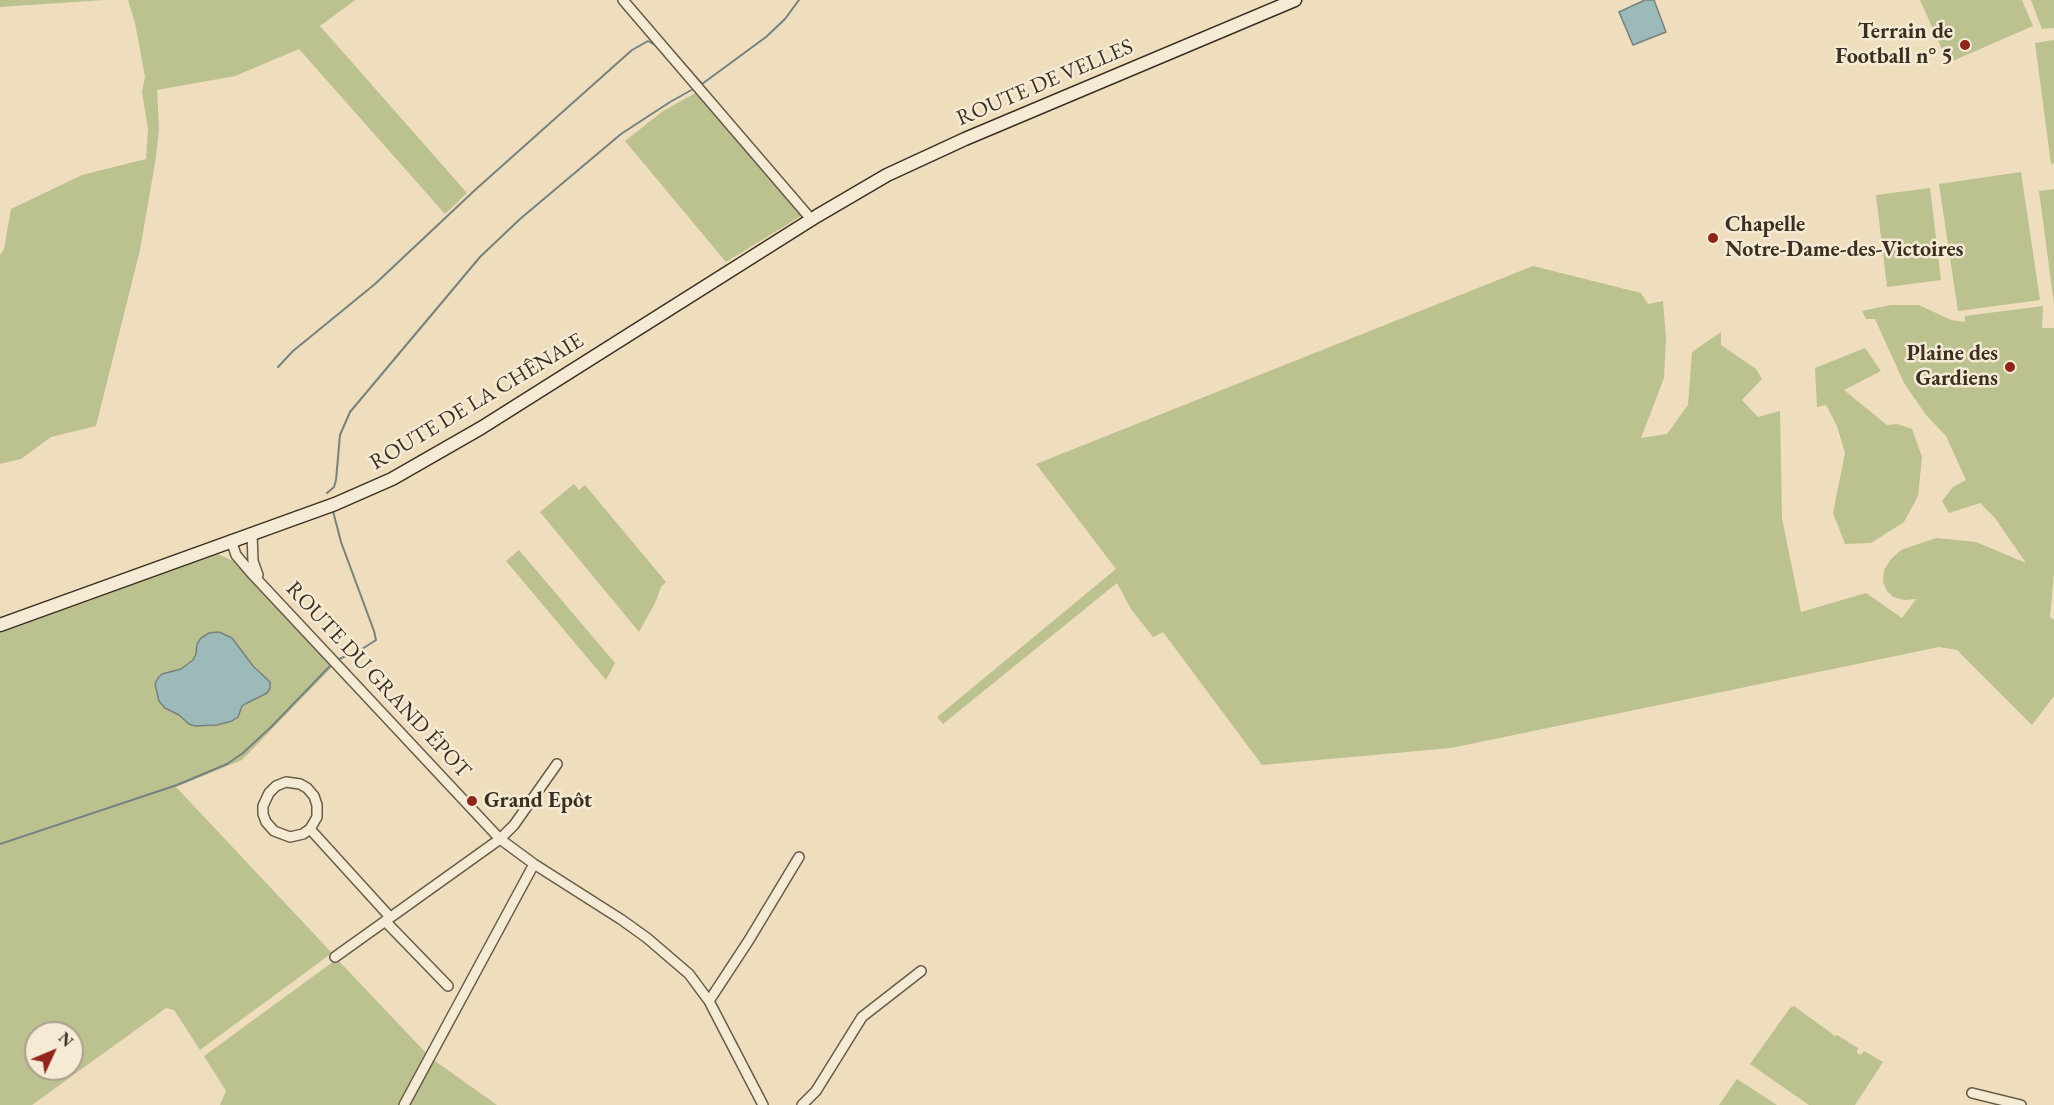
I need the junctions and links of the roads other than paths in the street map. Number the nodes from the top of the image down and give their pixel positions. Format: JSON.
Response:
{"nodes":[{"id":1,"x":623,"y":0,"type":"edge"},
{"id":2,"x":1295,"y":0,"type":"edge"},
{"id":3,"x":814,"y":218,"type":"junction"},
{"id":4,"x":252,"y":533,"type":"junction"},
{"id":5,"x":231,"y":540,"type":"junction"},
{"id":6,"x":262,"y":583,"type":"junction"},
{"id":7,"x":0,"y":625,"type":"edge"},
{"id":8,"x":557,"y":764,"type":"dead end"},
{"id":9,"x":310,"y":829,"type":"junction"},
{"id":10,"x":500,"y":839,"type":"junction"},
{"id":11,"x":799,"y":857,"type":"dead end"},
{"id":12,"x":534,"y":864,"type":"junction"},
{"id":13,"x":387,"y":919,"type":"junction"},
{"id":14,"x":335,"y":957,"type":"dead end"},
{"id":15,"x":921,"y":971,"type":"dead end"},
{"id":16,"x":448,"y":986,"type":"dead end"},
{"id":17,"x":709,"y":1001,"type":"junction"},
{"id":18,"x":1972,"y":1093,"type":"dead end"},
{"id":19,"x":404,"y":1105,"type":"edge"},
{"id":20,"x":763,"y":1105,"type":"edge"},
{"id":21,"x":802,"y":1105,"type":"edge"},
{"id":22,"x":2021,"y":1105,"type":"edge"}],
"edges":[{"from":1,"to":3,"type":"street"},
{"from":2,"to":3,"type":"main road","name":"ROUTE DE VELLES"},
{"from":3,"to":4,"type":"main road","name":"ROUTE DE LA CHÊNAIE"},
{"from":4,"to":5,"type":"main road","name":"ROUTE DE LA CHÊNAIE"},
{"from":4,"to":6,"type":"street","name":"ROUTE DU GRAND ÉPOT"},
{"from":5,"to":6,"type":"street","name":"ROUTE DU GRAND ÉPOT"},
{"from":5,"to":7,"type":"main road","name":"ROUTE DE LA CHÊNAIE"},
{"from":6,"to":10,"type":"street","name":"ROUTE DU GRAND ÉPOT"},
{"from":8,"to":10,"type":"street"},
{"from":9,"to":9,"type":"street"},
{"from":9,"to":13,"type":"street"},
{"from":10,"to":12,"type":"street","name":"ROUTE DU GRAND ÉPOT"},
{"from":10,"to":13,"type":"street"},
{"from":11,"to":17,"type":"street"},
{"from":12,"to":17,"type":"street","name":"ROUTE DU GRAND ÉPOT"},
{"from":12,"to":19,"type":"street"},
{"from":13,"to":14,"type":"street"},
{"from":13,"to":16,"type":"street"},
{"from":15,"to":21,"type":"street"},
{"from":17,"to":20,"type":"street","name":"ROUTE DU GRAND ÉPOT"},
{"from":18,"to":22,"type":"street"}]}
